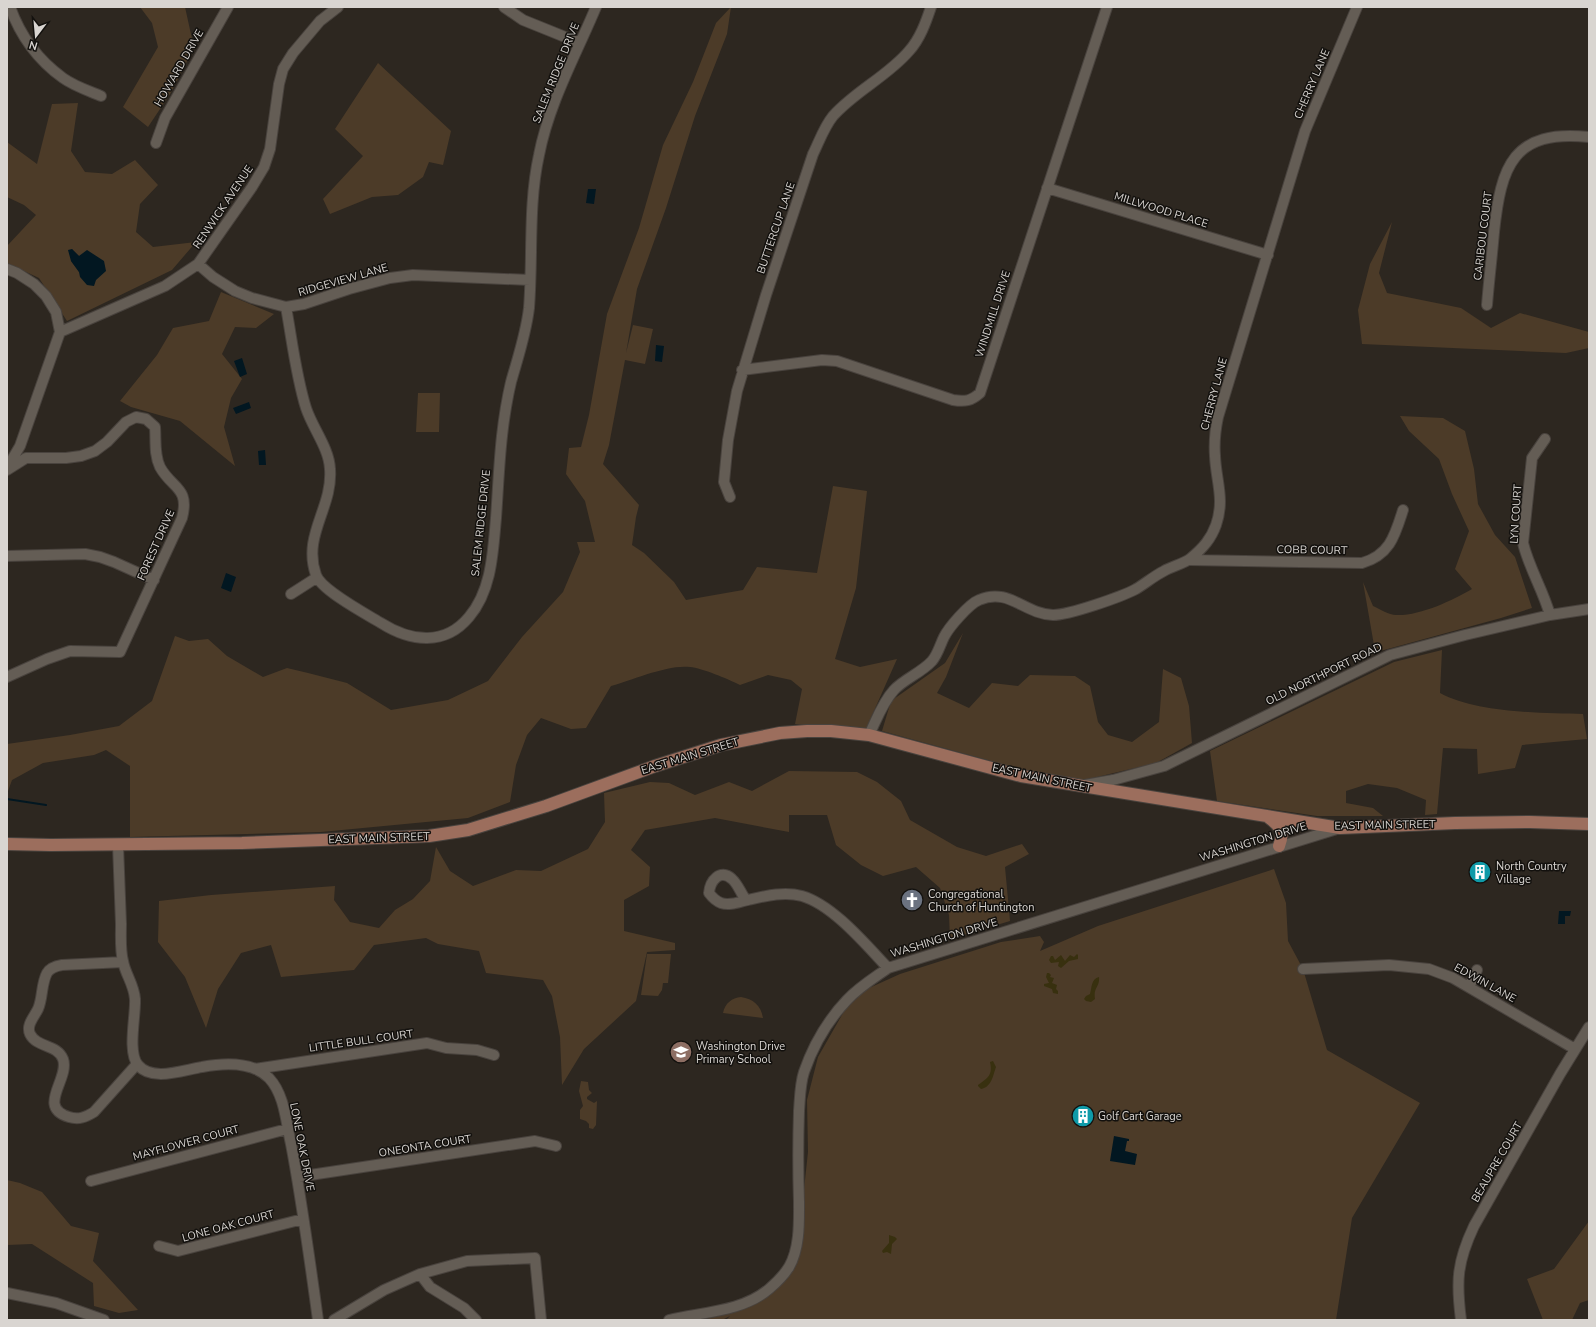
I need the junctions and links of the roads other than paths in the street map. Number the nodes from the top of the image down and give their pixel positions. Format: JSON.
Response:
{"nodes":[{"id":1,"x":10,"y":7,"type":"edge"},
{"id":2,"x":228,"y":7,"type":"edge"},
{"id":3,"x":338,"y":7,"type":"edge"},
{"id":4,"x":504,"y":7,"type":"edge"},
{"id":5,"x":596,"y":7,"type":"edge"},
{"id":6,"x":931,"y":7,"type":"edge"},
{"id":7,"x":1107,"y":7,"type":"edge"},
{"id":8,"x":1357,"y":7,"type":"edge"},
{"id":9,"x":580,"y":43,"type":"junction"},
{"id":10,"x":101,"y":96,"type":"dead end"},
{"id":11,"x":1589,"y":137,"type":"edge"},
{"id":12,"x":156,"y":143,"type":"dead end"},
{"id":13,"x":1047,"y":188,"type":"junction"},
{"id":14,"x":1268,"y":255,"type":"junction"},
{"id":15,"x":198,"y":264,"type":"junction"},
{"id":16,"x":7,"y":269,"type":"edge"},
{"id":17,"x":530,"y":280,"type":"junction"},
{"id":18,"x":1487,"y":305,"type":"dead end"},
{"id":19,"x":286,"y":307,"type":"junction"},
{"id":20,"x":60,"y":332,"type":"junction"},
{"id":21,"x":742,"y":370,"type":"junction"},
{"id":22,"x":1545,"y":439,"type":"dead end"},
{"id":23,"x":7,"y":469,"type":"edge"},
{"id":24,"x":730,"y":497,"type":"dead end"},
{"id":25,"x":1403,"y":510,"type":"dead end"},
{"id":26,"x":7,"y":556,"type":"edge"},
{"id":27,"x":1190,"y":560,"type":"junction"},
{"id":28,"x":316,"y":578,"type":"junction"},
{"id":29,"x":154,"y":580,"type":"junction"},
{"id":30,"x":291,"y":594,"type":"dead end"},
{"id":31,"x":1589,"y":609,"type":"edge"},
{"id":32,"x":1550,"y":615,"type":"junction"},
{"id":33,"x":7,"y":677,"type":"edge"},
{"id":34,"x":869,"y":735,"type":"junction"},
{"id":35,"x":1079,"y":786,"type":"junction"},
{"id":36,"x":1268,"y":817,"type":"junction"},
{"id":37,"x":1589,"y":824,"type":"edge"},
{"id":38,"x":1340,"y":828,"type":"junction"},
{"id":39,"x":7,"y":844,"type":"edge"},
{"id":40,"x":118,"y":845,"type":"junction"},
{"id":41,"x":1279,"y":846,"type":"junction"},
{"id":42,"x":746,"y":900,"type":"dead end"},
{"id":43,"x":122,"y":962,"type":"junction"},
{"id":44,"x":888,"y":968,"type":"junction"},
{"id":45,"x":1303,"y":969,"type":"dead end"},
{"id":46,"x":1477,"y":970,"type":"dead end"},
{"id":47,"x":1468,"y":987,"type":"junction"},
{"id":48,"x":1589,"y":1027,"type":"edge"},
{"id":49,"x":1575,"y":1049,"type":"junction"},
{"id":50,"x":494,"y":1055,"type":"dead end"},
{"id":51,"x":137,"y":1064,"type":"junction"},
{"id":52,"x":255,"y":1069,"type":"junction"},
{"id":53,"x":288,"y":1129,"type":"junction"},
{"id":54,"x":556,"y":1146,"type":"dead end"},
{"id":55,"x":297,"y":1177,"type":"junction"},
{"id":56,"x":91,"y":1181,"type":"dead end"},
{"id":57,"x":303,"y":1218,"type":"junction"},
{"id":58,"x":159,"y":1246,"type":"dead end"},
{"id":59,"x":420,"y":1274,"type":"junction"},
{"id":60,"x":7,"y":1293,"type":"edge"},
{"id":61,"x":104,"y":1320,"type":"edge"},
{"id":62,"x":318,"y":1320,"type":"edge"},
{"id":63,"x":334,"y":1320,"type":"edge"},
{"id":64,"x":476,"y":1320,"type":"edge"},
{"id":65,"x":541,"y":1320,"type":"edge"},
{"id":66,"x":669,"y":1320,"type":"edge"},
{"id":67,"x":1461,"y":1320,"type":"edge"}],
"edges":[{"from":1,"to":10,"type":"street"},
{"from":2,"to":12,"type":"street","name":"HOWARD DRIVE"},
{"from":3,"to":15,"type":"street","name":"RENWICK AVENUE"},
{"from":4,"to":9,"type":"street"},
{"from":5,"to":9,"type":"street","name":"SALEM RIDGE DRIVE"},
{"from":6,"to":21,"type":"street","name":"BUTTERCUP LANE"},
{"from":7,"to":13,"type":"street","name":"WINDMILL DRIVE"},
{"from":8,"to":14,"type":"street","name":"CHERRY LANE"},
{"from":9,"to":17,"type":"street","name":"SALEM RIDGE DRIVE"},
{"from":11,"to":18,"type":"street","name":"CARIBOU COURT"},
{"from":13,"to":14,"type":"street","name":"MILLWOOD PLACE"},
{"from":13,"to":21,"type":"street","name":"WINDMILL DRIVE"},
{"from":14,"to":27,"type":"street","name":"CHERRY LANE"},
{"from":15,"to":19,"type":"street","name":"RIDGEVIEW LANE"},
{"from":15,"to":20,"type":"street","name":"RENWICK AVENUE"},
{"from":16,"to":20,"type":"street"},
{"from":17,"to":19,"type":"street","name":"RIDGEVIEW LANE"},
{"from":17,"to":28,"type":"street","name":"SALEM RIDGE DRIVE"},
{"from":19,"to":28,"type":"street"},
{"from":20,"to":23,"type":"street"},
{"from":21,"to":24,"type":"street","name":"BUTTERCUP LANE"},
{"from":22,"to":32,"type":"street","name":"LYN COURT"},
{"from":23,"to":29,"type":"street","name":"FOREST DRIVE"},
{"from":25,"to":27,"type":"street","name":"COBB COURT"},
{"from":26,"to":29,"type":"street"},
{"from":27,"to":34,"type":"street","name":"CHERRY LANE"},
{"from":28,"to":30,"type":"street"},
{"from":29,"to":33,"type":"street","name":"FOREST DRIVE"},
{"from":31,"to":32,"type":"street","name":"OLD NORTHPORT ROAD"},
{"from":32,"to":35,"type":"street","name":"OLD NORTHPORT ROAD"},
{"from":34,"to":35,"type":"main road","name":"EAST MAIN STREET"},
{"from":34,"to":40,"type":"main road","name":"EAST MAIN STREET"},
{"from":35,"to":36,"type":"main road","name":"EAST MAIN STREET"},
{"from":36,"to":38,"type":"main road","name":"EAST MAIN STREET"},
{"from":36,"to":41,"type":"main road"},
{"from":37,"to":38,"type":"main road","name":"EAST MAIN STREET"},
{"from":38,"to":41,"type":"street","name":"WASHINGTON DRIVE"},
{"from":39,"to":40,"type":"main road","name":"EAST MAIN STREET"},
{"from":40,"to":43,"type":"street"},
{"from":41,"to":44,"type":"street","name":"WASHINGTON DRIVE"},
{"from":42,"to":44,"type":"street"},
{"from":43,"to":51,"type":"street"},
{"from":43,"to":51,"type":"street"},
{"from":44,"to":66,"type":"street","name":"WASHINGTON DRIVE"},
{"from":45,"to":47,"type":"street","name":"EDWIN LANE"},
{"from":46,"to":47,"type":"street"},
{"from":47,"to":49,"type":"street","name":"EDWIN LANE"},
{"from":48,"to":49,"type":"street","name":"BEAUPRE COURT"},
{"from":49,"to":67,"type":"street","name":"BEAUPRE COURT"},
{"from":50,"to":52,"type":"street","name":"LITTLE BULL COURT"},
{"from":51,"to":52,"type":"street","name":"LONE OAK DRIVE"},
{"from":52,"to":53,"type":"street","name":"LONE OAK DRIVE"},
{"from":53,"to":55,"type":"street","name":"LONE OAK DRIVE"},
{"from":53,"to":56,"type":"street","name":"MAYFLOWER COURT"},
{"from":54,"to":55,"type":"street","name":"ONEONTA COURT"},
{"from":55,"to":57,"type":"street","name":"LONE OAK DRIVE"},
{"from":57,"to":58,"type":"street","name":"LONE OAK COURT"},
{"from":57,"to":62,"type":"street","name":"LONE OAK DRIVE"},
{"from":59,"to":63,"type":"street"},
{"from":59,"to":64,"type":"street"},
{"from":59,"to":65,"type":"street"},
{"from":60,"to":61,"type":"street"}]}
